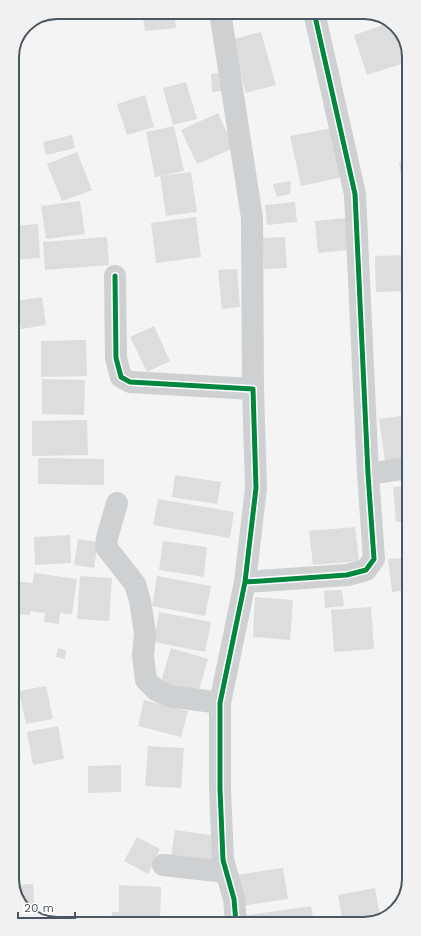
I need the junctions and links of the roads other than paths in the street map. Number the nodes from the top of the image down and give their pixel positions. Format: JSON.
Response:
{"nodes":[{"id":1,"x":221,"y":19,"type":"edge"},
{"id":2,"x":316,"y":19,"type":"edge"},
{"id":3,"x":115,"y":276,"type":"dead end"},
{"id":4,"x":253,"y":389,"type":"junction"},
{"id":5,"x":402,"y":469,"type":"edge"},
{"id":6,"x":368,"y":474,"type":"junction"},
{"id":7,"x":117,"y":503,"type":"dead end"},
{"id":8,"x":245,"y":582,"type":"junction"},
{"id":9,"x":220,"y":703,"type":"junction"},
{"id":10,"x":163,"y":865,"type":"dead end"},
{"id":11,"x":226,"y":872,"type":"junction"},
{"id":12,"x":236,"y":917,"type":"edge"}],
"edges":[{"from":1,"to":4,"type":"street"},
{"from":2,"to":6,"type":"street"},
{"from":3,"to":4,"type":"street"},
{"from":4,"to":8,"type":"street"},
{"from":5,"to":6,"type":"street"},
{"from":6,"to":8,"type":"street"},
{"from":7,"to":9,"type":"street"},
{"from":8,"to":9,"type":"street"},
{"from":9,"to":11,"type":"street"},
{"from":10,"to":11,"type":"street"},
{"from":11,"to":12,"type":"street"}]}
